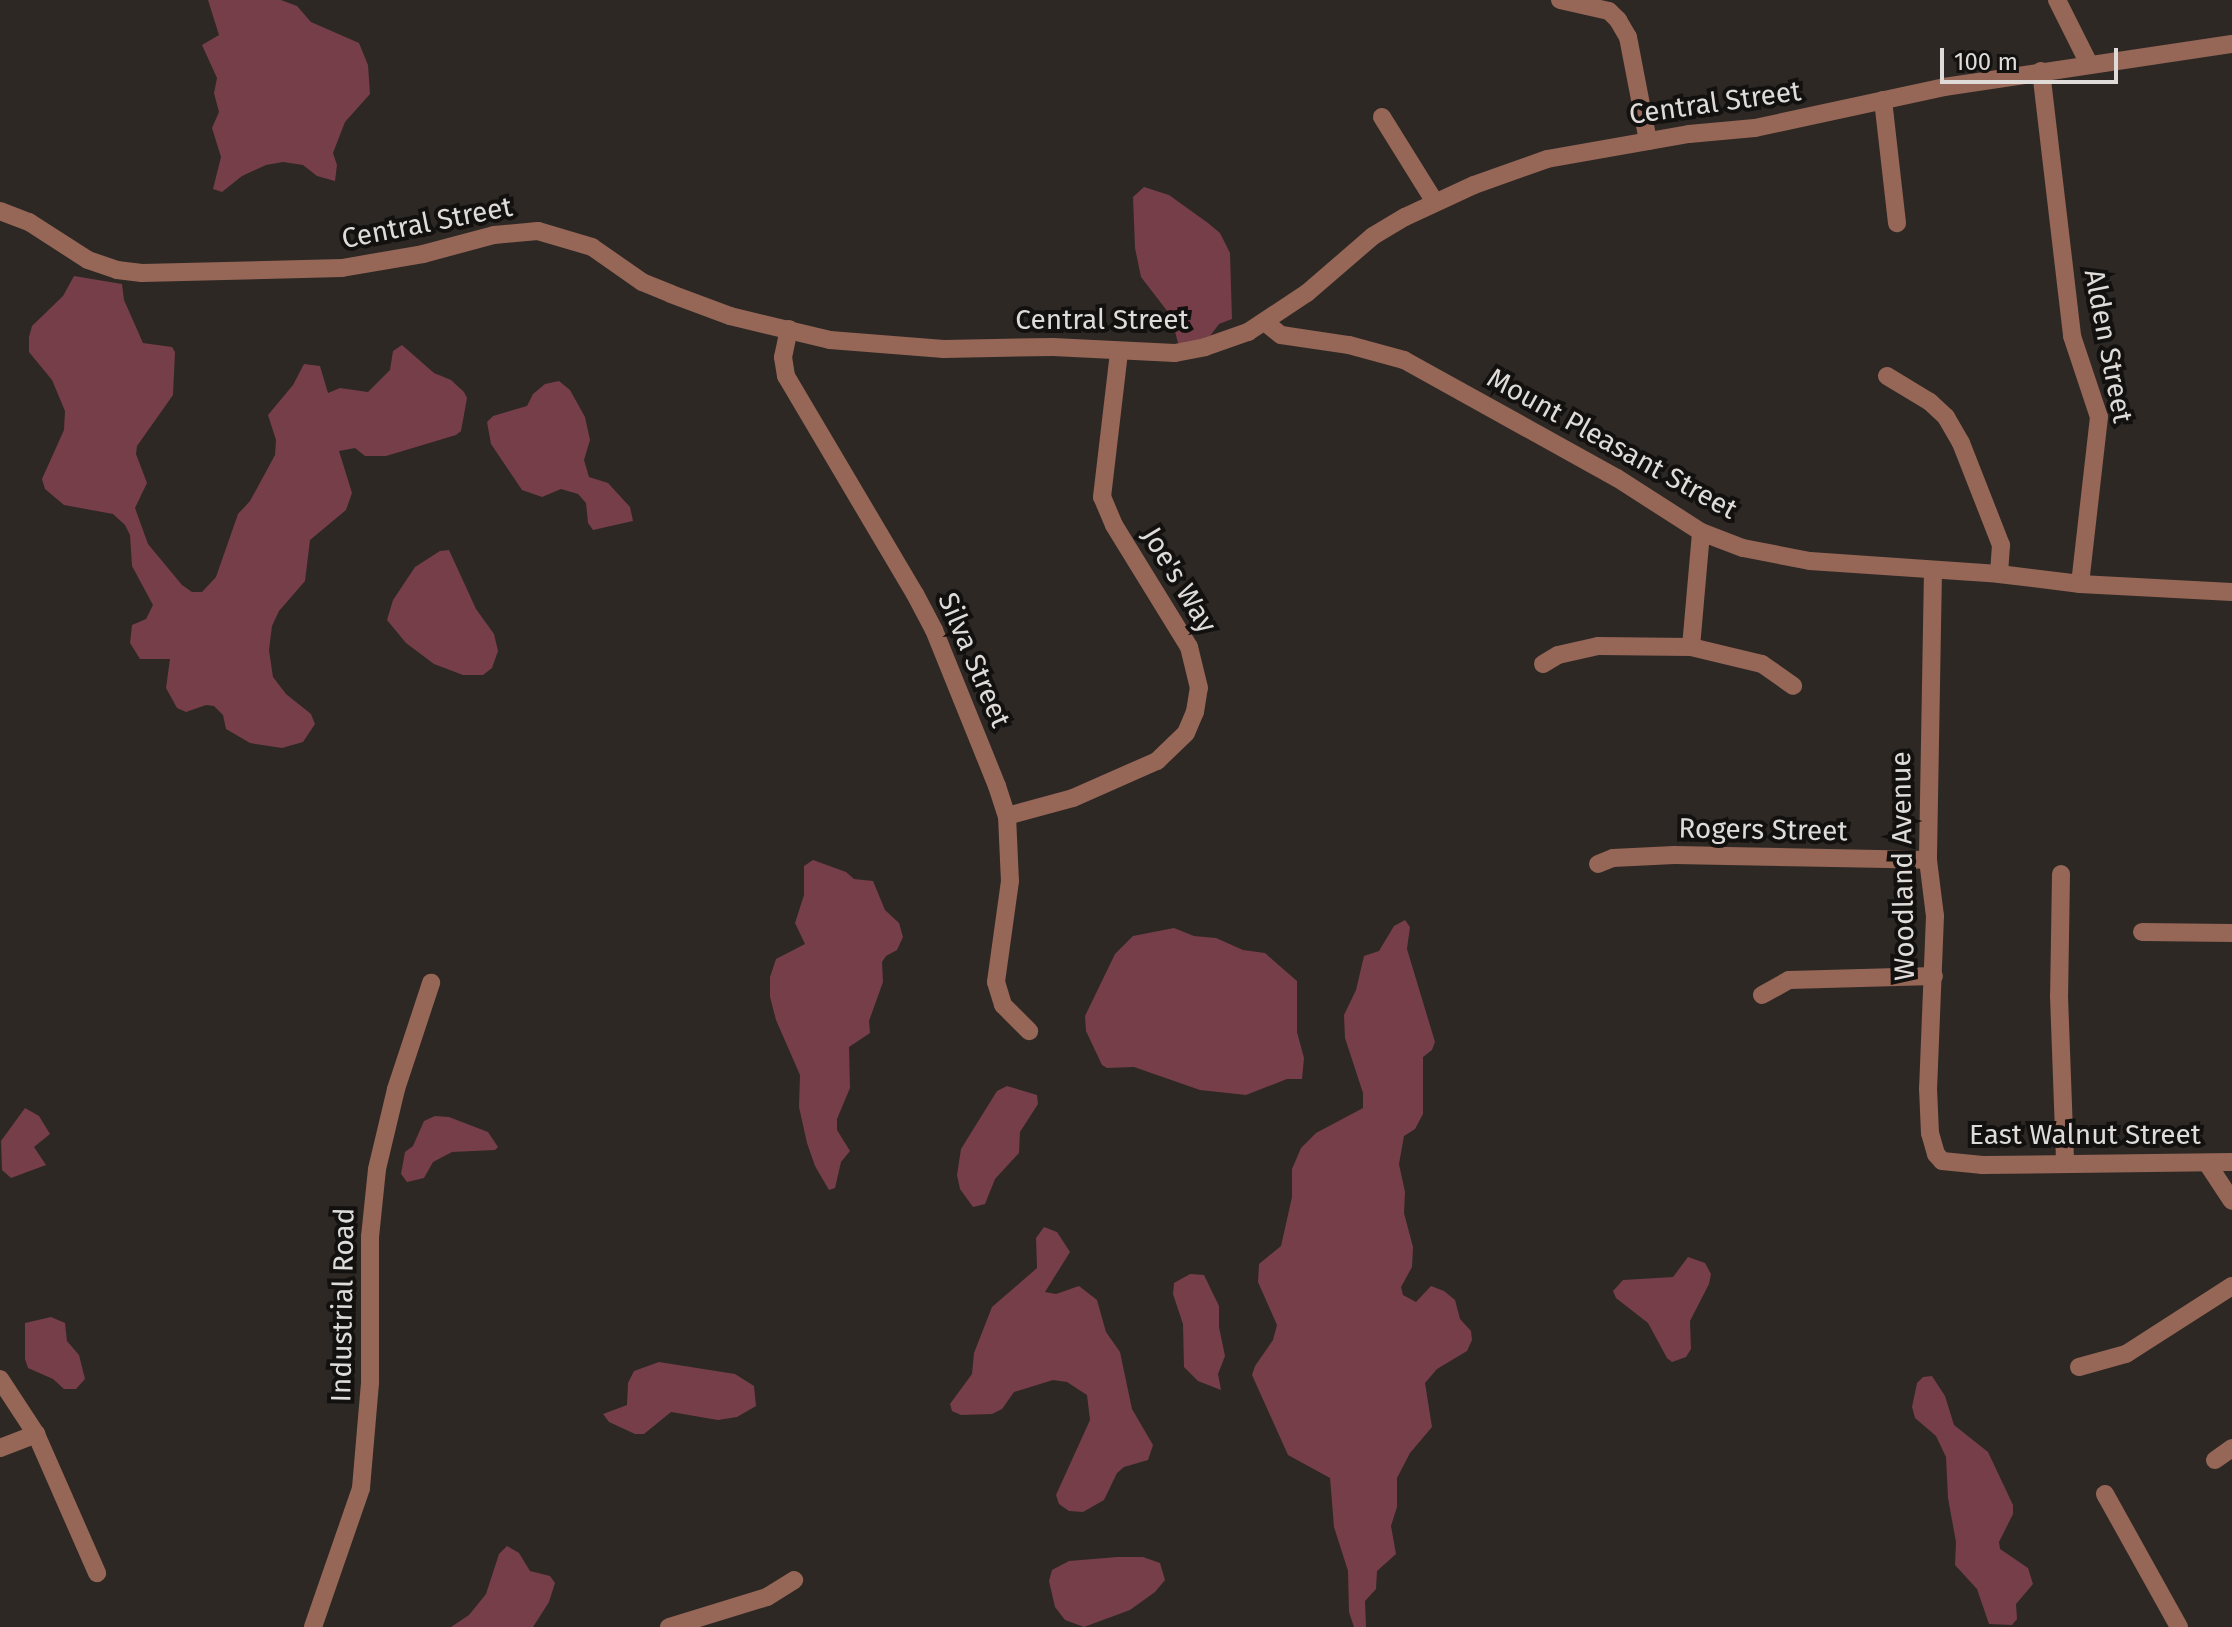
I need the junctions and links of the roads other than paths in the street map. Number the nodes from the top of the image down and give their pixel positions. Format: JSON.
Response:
{"nodes":[{"id":1,"x":1560,"y":0,"type":"edge"},
{"id":2,"x":2057,"y":0,"type":"edge"},
{"id":3,"x":1613,"y":5,"type":"edge"},
{"id":4,"x":2232,"y":44,"type":"edge"},
{"id":5,"x":2089,"y":64,"type":"junction"},
{"id":6,"x":2041,"y":71,"type":"junction"},
{"id":7,"x":1883,"y":100,"type":"junction"},
{"id":8,"x":1382,"y":117,"type":"dead end"},
{"id":9,"x":1648,"y":141,"type":"junction"},
{"id":10,"x":1435,"y":202,"type":"junction"},
{"id":11,"x":0,"y":211,"type":"edge"},
{"id":12,"x":1897,"y":223,"type":"dead end"},
{"id":13,"x":1266,"y":323,"type":"junction"},
{"id":14,"x":789,"y":329,"type":"junction"},
{"id":15,"x":1119,"y":352,"type":"junction"},
{"id":16,"x":1887,"y":376,"type":"dead end"},
{"id":17,"x":1701,"y":532,"type":"junction"},
{"id":18,"x":1933,"y":570,"type":"junction"},
{"id":19,"x":1999,"y":574,"type":"junction"},
{"id":20,"x":2080,"y":584,"type":"junction"},
{"id":21,"x":2232,"y":592,"type":"edge"},
{"id":22,"x":1691,"y":647,"type":"junction"},
{"id":23,"x":1543,"y":664,"type":"dead end"},
{"id":24,"x":1793,"y":686,"type":"dead end"},
{"id":25,"x":1007,"y":816,"type":"junction"},
{"id":26,"x":1928,"y":860,"type":"junction"},
{"id":27,"x":1598,"y":864,"type":"dead end"},
{"id":28,"x":2061,"y":874,"type":"dead end"},
{"id":29,"x":2142,"y":932,"type":"dead end"},
{"id":30,"x":2232,"y":933,"type":"edge"},
{"id":31,"x":1934,"y":976,"type":"junction"},
{"id":32,"x":431,"y":983,"type":"dead end"},
{"id":33,"x":1762,"y":995,"type":"dead end"},
{"id":34,"x":1029,"y":1031,"type":"dead end"},
{"id":35,"x":1940,"y":1159,"type":"joint"},
{"id":36,"x":2232,"y":1162,"type":"edge"},
{"id":37,"x":2065,"y":1163,"type":"junction"},
{"id":38,"x":2207,"y":1163,"type":"junction"},
{"id":39,"x":2232,"y":1201,"type":"edge"},
{"id":40,"x":2232,"y":1286,"type":"edge"},
{"id":41,"x":2079,"y":1367,"type":"dead end"},
{"id":42,"x":0,"y":1379,"type":"edge"},
{"id":43,"x":36,"y":1434,"type":"junction"},
{"id":44,"x":0,"y":1448,"type":"edge"},
{"id":45,"x":2232,"y":1448,"type":"edge"},
{"id":46,"x":2215,"y":1460,"type":"dead end"},
{"id":47,"x":2105,"y":1494,"type":"dead end"},
{"id":48,"x":97,"y":1573,"type":"dead end"},
{"id":49,"x":794,"y":1580,"type":"dead end"},
{"id":50,"x":313,"y":1627,"type":"edge"},
{"id":51,"x":669,"y":1627,"type":"edge"},
{"id":52,"x":2179,"y":1627,"type":"edge"}],
"edges":[{"from":1,"to":3,"type":"street"},
{"from":2,"to":5,"type":"street"},
{"from":3,"to":9,"type":"street"},
{"from":4,"to":5,"type":"street","name":"Central Street"},
{"from":5,"to":6,"type":"street","name":"Central Street"},
{"from":6,"to":7,"type":"street","name":"Central Street"},
{"from":6,"to":20,"type":"street","name":"Alden Street"},
{"from":7,"to":9,"type":"street","name":"Central Street"},
{"from":7,"to":12,"type":"street"},
{"from":8,"to":10,"type":"street"},
{"from":9,"to":10,"type":"street","name":"Central Street"},
{"from":10,"to":13,"type":"street","name":"Central Street"},
{"from":11,"to":14,"type":"street","name":"Central Street"},
{"from":13,"to":15,"type":"street","name":"Central Street"},
{"from":13,"to":17,"type":"street","name":"Mount Pleasant Street"},
{"from":14,"to":15,"type":"street","name":"Central Street"},
{"from":14,"to":25,"type":"street","name":"Silva Street"},
{"from":15,"to":25,"type":"street","name":"Joe's Way"},
{"from":16,"to":19,"type":"street"},
{"from":17,"to":18,"type":"street","name":"Mount Pleasant Street"},
{"from":17,"to":22,"type":"street"},
{"from":18,"to":19,"type":"street","name":"Mount Pleasant Street"},
{"from":18,"to":26,"type":"street","name":"Woodland Avenue"},
{"from":19,"to":20,"type":"street","name":"Mount Pleasant Street"},
{"from":20,"to":21,"type":"street","name":"Mount Pleasant Street"},
{"from":22,"to":23,"type":"street"},
{"from":22,"to":24,"type":"street"},
{"from":25,"to":34,"type":"street","name":"Silva Street"},
{"from":26,"to":27,"type":"street","name":"Rogers Street"},
{"from":26,"to":31,"type":"street","name":"Woodland Avenue"},
{"from":28,"to":37,"type":"street"},
{"from":29,"to":30,"type":"street"},
{"from":31,"to":33,"type":"street"},
{"from":31,"to":35,"type":"street","name":"Woodland Avenue"},
{"from":32,"to":50,"type":"street","name":"Industrial Road"},
{"from":35,"to":37,"type":"street","name":"East Walnut Street"},
{"from":36,"to":38,"type":"street","name":"East Walnut Street"},
{"from":37,"to":38,"type":"street","name":"East Walnut Street"},
{"from":38,"to":39,"type":"street"},
{"from":40,"to":41,"type":"street"},
{"from":42,"to":43,"type":"street"},
{"from":43,"to":44,"type":"street"},
{"from":43,"to":48,"type":"street"},
{"from":45,"to":46,"type":"street"},
{"from":47,"to":52,"type":"street"},
{"from":49,"to":51,"type":"street"}]}
